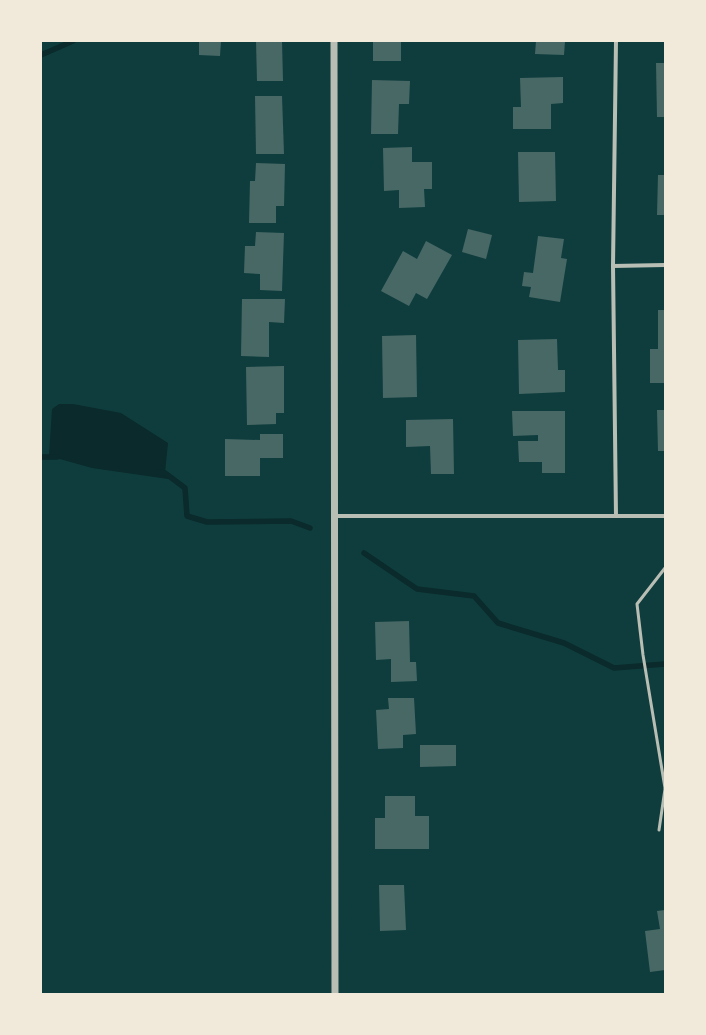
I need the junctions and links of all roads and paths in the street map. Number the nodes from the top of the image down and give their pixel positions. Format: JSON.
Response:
{"nodes":[{"id":1,"x":334,"y":41,"type":"edge"},
{"id":2,"x":616,"y":41,"type":"edge"},
{"id":3,"x":665,"y":265,"type":"edge"},
{"id":4,"x":612,"y":266,"type":"junction"},
{"id":5,"x":335,"y":516,"type":"junction"},
{"id":6,"x":616,"y":516,"type":"junction"},
{"id":7,"x":665,"y":516,"type":"edge"},
{"id":8,"x":665,"y":568,"type":"edge"},
{"id":9,"x":665,"y":788,"type":"edge"},
{"id":10,"x":659,"y":830,"type":"dead end"},
{"id":11,"x":334,"y":994,"type":"edge"}],
"edges":[{"from":1,"to":5,"type":"street"},
{"from":2,"to":4,"type":"street"},
{"from":3,"to":4,"type":"street"},
{"from":4,"to":6,"type":"street"},
{"from":5,"to":6,"type":"street"},
{"from":5,"to":11,"type":"street"},
{"from":6,"to":7,"type":"street"},
{"from":8,"to":9,"type":"lane"},
{"from":9,"to":10,"type":"lane"}]}
